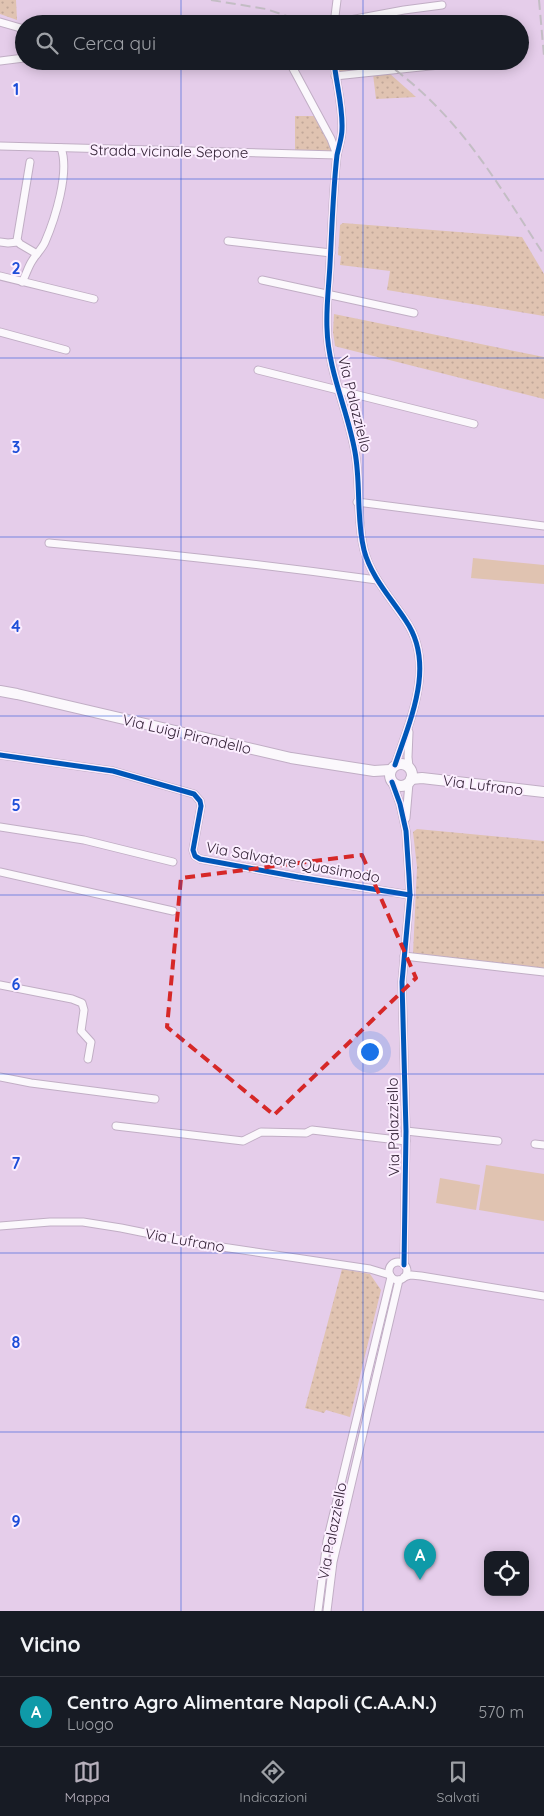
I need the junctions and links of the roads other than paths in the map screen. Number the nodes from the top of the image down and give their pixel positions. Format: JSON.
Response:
{"nodes":[{"id":1,"x":337,"y":0,"type":"edge"},
{"id":2,"x":442,"y":5,"type":"dead end"},
{"id":3,"x":335,"y":15,"type":"edge"},
{"id":4,"x":377,"y":15,"type":"edge"},
{"id":5,"x":0,"y":22,"type":"edge"},
{"id":6,"x":15,"y":26,"type":"edge"},
{"id":7,"x":15,"y":60,"type":"edge"},
{"id":8,"x":0,"y":62,"type":"edge"},
{"id":9,"x":294,"y":70,"type":"edge"},
{"id":10,"x":335,"y":70,"type":"edge"},
{"id":11,"x":392,"y":70,"type":"edge"},
{"id":12,"x":335,"y":76,"type":"junction"},
{"id":13,"x":0,"y":146,"type":"edge"},
{"id":14,"x":61,"y":148,"type":"junction"},
{"id":15,"x":337,"y":155,"type":"junction"},
{"id":16,"x":30,"y":162,"type":"dead end"},
{"id":17,"x":228,"y":241,"type":"dead end"},
{"id":18,"x":0,"y":242,"type":"edge"},
{"id":19,"x":18,"y":242,"type":"junction"},
{"id":20,"x":331,"y":253,"type":"junction"},
{"id":21,"x":37,"y":254,"type":"junction"},
{"id":22,"x":0,"y":276,"type":"edge"},
{"id":23,"x":262,"y":280,"type":"dead end"},
{"id":24,"x":22,"y":282,"type":"junction"},
{"id":25,"x":329,"y":295,"type":"junction"},
{"id":26,"x":94,"y":299,"type":"dead end"},
{"id":27,"x":414,"y":312,"type":"dead end"},
{"id":28,"x":0,"y":332,"type":"edge"},
{"id":29,"x":66,"y":350,"type":"dead end"},
{"id":30,"x":258,"y":370,"type":"dead end"},
{"id":31,"x":339,"y":391,"type":"junction"},
{"id":32,"x":474,"y":424,"type":"dead end"},
{"id":33,"x":358,"y":502,"type":"junction"},
{"id":34,"x":544,"y":526,"type":"edge"},
{"id":35,"x":49,"y":543,"type":"dead end"},
{"id":36,"x":377,"y":580,"type":"junction"},
{"id":37,"x":0,"y":691,"type":"edge"},
{"id":38,"x":410,"y":722,"type":"junction"},
{"id":39,"x":0,"y":755,"type":"edge"},
{"id":40,"x":392,"y":774,"type":"junction"},
{"id":41,"x":412,"y":775,"type":"junction"},
{"id":42,"x":544,"y":792,"type":"edge"},
{"id":43,"x":0,"y":827,"type":"edge"},
{"id":44,"x":406,"y":831,"type":"junction"},
{"id":45,"x":173,"y":862,"type":"dead end"},
{"id":46,"x":0,"y":872,"type":"edge"},
{"id":47,"x":410,"y":895,"type":"junction"},
{"id":48,"x":173,"y":911,"type":"dead end"},
{"id":49,"x":404,"y":956,"type":"junction"},
{"id":50,"x":544,"y":972,"type":"edge"},
{"id":51,"x":0,"y":985,"type":"edge"},
{"id":52,"x":88,"y":1059,"type":"dead end"},
{"id":53,"x":0,"y":1077,"type":"edge"},
{"id":54,"x":155,"y":1099,"type":"dead end"},
{"id":55,"x":116,"y":1126,"type":"dead end"},
{"id":56,"x":406,"y":1131,"type":"junction"},
{"id":57,"x":406,"y":1141,"type":"junction"},
{"id":58,"x":498,"y":1142,"type":"dead end"},
{"id":59,"x":535,"y":1144,"type":"dead end"},
{"id":60,"x":544,"y":1145,"type":"edge"},
{"id":61,"x":0,"y":1226,"type":"edge"},
{"id":62,"x":403,"y":1240,"type":"junction"},
{"id":63,"x":391,"y":1265,"type":"junction"},
{"id":64,"x":405,"y":1267,"type":"junction"},
{"id":65,"x":370,"y":1269,"type":"junction"},
{"id":66,"x":390,"y":1276,"type":"junction"},
{"id":67,"x":421,"y":1276,"type":"junction"},
{"id":68,"x":402,"y":1278,"type":"junction"},
{"id":69,"x":544,"y":1296,"type":"edge"},
{"id":70,"x":318,"y":1611,"type":"edge"},
{"id":71,"x":327,"y":1611,"type":"edge"}],
"edges":[{"from":1,"to":3,"type":"street"},
{"from":2,"to":4,"type":"street"},
{"from":5,"to":6,"type":"street"},
{"from":7,"to":8,"type":"street"},
{"from":9,"to":15,"type":"street"},
{"from":10,"to":12,"type":"street","name":"Via Palazziello"},
{"from":11,"to":12,"type":"street"},
{"from":12,"to":15,"type":"street","name":"Via Palazziello"},
{"from":13,"to":14,"type":"street","name":"Strada vicinale Sepone"},
{"from":14,"to":15,"type":"street","name":"Strada vicinale Sepone"},
{"from":14,"to":21,"type":"street"},
{"from":15,"to":20,"type":"street","name":"Via Palazziello"},
{"from":16,"to":19,"type":"street"},
{"from":17,"to":20,"type":"street"},
{"from":18,"to":19,"type":"street"},
{"from":19,"to":21,"type":"street"},
{"from":20,"to":25,"type":"street","name":"Via Palazziello"},
{"from":21,"to":24,"type":"street"},
{"from":22,"to":24,"type":"street"},
{"from":23,"to":25,"type":"street"},
{"from":24,"to":26,"type":"street"},
{"from":25,"to":27,"type":"street"},
{"from":25,"to":31,"type":"street","name":"Via Palazziello"},
{"from":28,"to":29,"type":"street"},
{"from":30,"to":31,"type":"street"},
{"from":31,"to":32,"type":"street"},
{"from":31,"to":33,"type":"street","name":"Via Palazziello"},
{"from":33,"to":34,"type":"street"},
{"from":33,"to":36,"type":"street","name":"Via Palazziello"},
{"from":35,"to":36,"type":"street"},
{"from":36,"to":38,"type":"street","name":"Via Palazziello"},
{"from":37,"to":40,"type":"street","name":"Via Luigi Pirandello"},
{"from":38,"to":40,"type":"street","name":"Via Palazziello"},
{"from":38,"to":41,"type":"street","name":"Via Palazziello"},
{"from":39,"to":47,"type":"street","name":"Via Salvatore Quasimodo"},
{"from":40,"to":41,"type":"street"},
{"from":40,"to":41,"type":"street"},
{"from":40,"to":44,"type":"street","name":"Via Palazziello"},
{"from":41,"to":42,"type":"street","name":"Via Lufrano"},
{"from":41,"to":44,"type":"street","name":"Via Palazziello"},
{"from":43,"to":45,"type":"street"},
{"from":44,"to":47,"type":"street","name":"Via Palazziello"},
{"from":46,"to":48,"type":"street"},
{"from":47,"to":49,"type":"street","name":"Via Palazziello"},
{"from":49,"to":50,"type":"street"},
{"from":49,"to":56,"type":"street","name":"Via Palazziello"},
{"from":51,"to":52,"type":"street"},
{"from":53,"to":54,"type":"street"},
{"from":55,"to":57,"type":"street"},
{"from":56,"to":57,"type":"street","name":"Via Palazziello"},
{"from":56,"to":58,"type":"street"},
{"from":57,"to":62,"type":"street","name":"Via Palazziello"},
{"from":59,"to":60,"type":"street"},
{"from":61,"to":65,"type":"street","name":"Via Lufrano"},
{"from":62,"to":63,"type":"street","name":"Via Palazziello"},
{"from":62,"to":64,"type":"street","name":"Via Palazziello"},
{"from":63,"to":64,"type":"street"},
{"from":63,"to":65,"type":"street","name":"Via Lufrano"},
{"from":63,"to":66,"type":"street"},
{"from":64,"to":67,"type":"street"},
{"from":64,"to":68,"type":"street"},
{"from":65,"to":66,"type":"street","name":"Via Lufrano"},
{"from":66,"to":68,"type":"street"},
{"from":66,"to":70,"type":"street","name":"Via Palazziello"},
{"from":67,"to":68,"type":"street"},
{"from":67,"to":69,"type":"street"},
{"from":68,"to":71,"type":"street","name":"Via Palazziello"}]}
